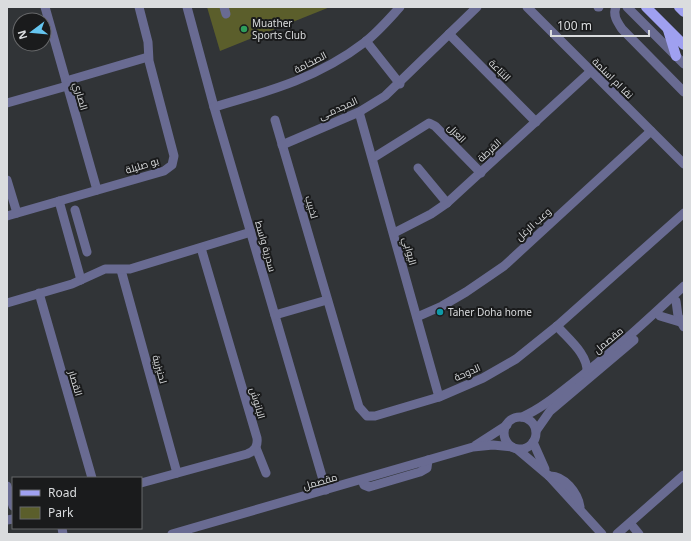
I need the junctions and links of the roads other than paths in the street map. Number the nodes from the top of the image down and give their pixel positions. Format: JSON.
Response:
{"nodes":[{"id":1,"x":45,"y":7,"type":"edge"},
{"id":2,"x":139,"y":7,"type":"edge"},
{"id":3,"x":188,"y":7,"type":"edge"},
{"id":4,"x":400,"y":7,"type":"edge"},
{"id":5,"x":477,"y":7,"type":"edge"},
{"id":6,"x":527,"y":7,"type":"edge"},
{"id":7,"x":616,"y":7,"type":"edge"},
{"id":8,"x":627,"y":7,"type":"edge"},
{"id":9,"x":646,"y":7,"type":"edge"},
{"id":10,"x":679,"y":7,"type":"edge"},
{"id":11,"x":684,"y":12,"type":"edge"},
{"id":12,"x":668,"y":30,"type":"junction"},
{"id":13,"x":449,"y":34,"type":"junction"},
{"id":14,"x":366,"y":41,"type":"junction"},
{"id":15,"x":684,"y":45,"type":"edge"},
{"id":16,"x":676,"y":56,"type":"junction"},
{"id":17,"x":148,"y":57,"type":"junction"},
{"id":18,"x":684,"y":64,"type":"edge"},
{"id":19,"x":591,"y":71,"type":"junction"},
{"id":20,"x":66,"y":83,"type":"junction"},
{"id":21,"x":400,"y":84,"type":"junction"},
{"id":22,"x":684,"y":92,"type":"edge"},
{"id":23,"x":7,"y":103,"type":"edge"},
{"id":24,"x":214,"y":107,"type":"junction"},
{"id":25,"x":359,"y":112,"type":"junction"},
{"id":26,"x":275,"y":120,"type":"dead end"},
{"id":27,"x":536,"y":122,"type":"junction"},
{"id":28,"x":651,"y":131,"type":"junction"},
{"id":29,"x":282,"y":145,"type":"junction"},
{"id":30,"x":373,"y":158,"type":"junction"},
{"id":31,"x":684,"y":164,"type":"edge"},
{"id":32,"x":418,"y":168,"type":"dead end"},
{"id":33,"x":481,"y":173,"type":"junction"},
{"id":34,"x":7,"y":180,"type":"edge"},
{"id":35,"x":97,"y":190,"type":"junction"},
{"id":36,"x":59,"y":201,"type":"junction"},
{"id":37,"x":447,"y":203,"type":"junction"},
{"id":38,"x":75,"y":210,"type":"dead end"},
{"id":39,"x":16,"y":213,"type":"junction"},
{"id":40,"x":684,"y":213,"type":"edge"},
{"id":41,"x":7,"y":216,"type":"edge"},
{"id":42,"x":81,"y":231,"type":"junction"},
{"id":43,"x":251,"y":232,"type":"junction"},
{"id":44,"x":394,"y":234,"type":"junction"},
{"id":45,"x":69,"y":235,"type":"junction"},
{"id":46,"x":201,"y":248,"type":"junction"},
{"id":47,"x":87,"y":252,"type":"dead end"},
{"id":48,"x":121,"y":270,"type":"junction"},
{"id":49,"x":81,"y":280,"type":"junction"},
{"id":50,"x":684,"y":286,"type":"edge"},
{"id":51,"x":39,"y":293,"type":"junction"},
{"id":52,"x":684,"y":294,"type":"edge"},
{"id":53,"x":327,"y":300,"type":"junction"},
{"id":54,"x":676,"y":301,"type":"junction"},
{"id":55,"x":7,"y":303,"type":"edge"},
{"id":56,"x":275,"y":315,"type":"junction"},
{"id":57,"x":660,"y":316,"type":"junction"},
{"id":58,"x":417,"y":317,"type":"junction"},
{"id":59,"x":682,"y":325,"type":"edge"},
{"id":60,"x":557,"y":326,"type":"junction"},
{"id":61,"x":584,"y":357,"type":"junction"},
{"id":62,"x":599,"y":362,"type":"junction"},
{"id":63,"x":587,"y":372,"type":"junction"},
{"id":64,"x":439,"y":397,"type":"junction"},
{"id":65,"x":375,"y":416,"type":"joint"},
{"id":66,"x":522,"y":417,"type":"junction"},
{"id":67,"x":507,"y":425,"type":"junction"},
{"id":68,"x":536,"y":431,"type":"junction"},
{"id":69,"x":533,"y":442,"type":"junction"},
{"id":70,"x":473,"y":447,"type":"junction"},
{"id":71,"x":256,"y":448,"type":"junction"},
{"id":72,"x":515,"y":448,"type":"junction"},
{"id":73,"x":178,"y":473,"type":"junction"},
{"id":74,"x":266,"y":474,"type":"dead end"},
{"id":75,"x":684,"y":475,"type":"edge"},
{"id":76,"x":549,"y":476,"type":"junction"},
{"id":77,"x":92,"y":477,"type":"edge"},
{"id":78,"x":142,"y":483,"type":"edge"},
{"id":79,"x":7,"y":486,"type":"edge"},
{"id":80,"x":326,"y":490,"type":"junction"},
{"id":81,"x":12,"y":503,"type":"edge"},
{"id":82,"x":630,"y":523,"type":"junction"},
{"id":83,"x":195,"y":531,"type":"edge"},
{"id":84,"x":172,"y":534,"type":"edge"},
{"id":85,"x":602,"y":534,"type":"edge"},
{"id":86,"x":617,"y":534,"type":"edge"},
{"id":87,"x":640,"y":534,"type":"edge"}],
"edges":[{"from":1,"to":20,"type":"street","name":"الصاري"},
{"from":2,"to":17,"type":"street","name":"بو صليلة"},
{"from":3,"to":24,"type":"street","name":"سدرية واسط"},
{"from":4,"to":14,"type":"street","name":"الصخامة"},
{"from":5,"to":13,"type":"street","name":"المجدمـى"},
{"from":6,"to":19,"type":"street","name":"نقا ام اسلمة"},
{"from":7,"to":22,"type":"street"},
{"from":8,"to":16,"type":"street"},
{"from":9,"to":12,"type":"main road"},
{"from":10,"to":11,"type":"main road"},
{"from":12,"to":15,"type":"main road"},
{"from":12,"to":16,"type":"main road"},
{"from":13,"to":21,"type":"street","name":"المجدمـى"},
{"from":13,"to":27,"type":"street","name":"النبّاعة"},
{"from":14,"to":21,"type":"street"},
{"from":14,"to":24,"type":"street","name":"الصخامة"},
{"from":16,"to":18,"type":"street"},
{"from":17,"to":20,"type":"street"},
{"from":17,"to":35,"type":"street","name":"بو صليلة"},
{"from":19,"to":27,"type":"street","name":"القرطة"},
{"from":19,"to":28,"type":"street","name":"نقا ام اسلمة"},
{"from":20,"to":23,"type":"street"},
{"from":20,"to":35,"type":"street","name":"الصاري"},
{"from":21,"to":25,"type":"street","name":"المجدمـى"},
{"from":24,"to":43,"type":"street","name":"سدرية واسط"},
{"from":25,"to":29,"type":"street","name":"المجدمـى"},
{"from":25,"to":30,"type":"street","name":"اليوابي"},
{"from":26,"to":29,"type":"street","name":"لخبيب"},
{"from":27,"to":33,"type":"street","name":"القرطة"},
{"from":28,"to":31,"type":"street","name":"نقا ام اسلمة"},
{"from":28,"to":58,"type":"street","name":"وعب الرغل"},
{"from":29,"to":53,"type":"street","name":"لخبيب"},
{"from":30,"to":33,"type":"street","name":"العزل"},
{"from":30,"to":44,"type":"street","name":"اليوابي"},
{"from":32,"to":37,"type":"street"},
{"from":33,"to":37,"type":"street","name":"القرطة"},
{"from":34,"to":39,"type":"street"},
{"from":35,"to":36,"type":"street","name":"بو صليلة"},
{"from":36,"to":39,"type":"street","name":"بو صليلة"},
{"from":36,"to":45,"type":"street"},
{"from":37,"to":44,"type":"street","name":"القرطة"},
{"from":38,"to":42,"type":"street"},
{"from":39,"to":41,"type":"street","name":"بو صليلة"},
{"from":40,"to":60,"type":"street","name":"الدوحة"},
{"from":42,"to":45,"type":"street"},
{"from":42,"to":47,"type":"street"},
{"from":43,"to":46,"type":"street"},
{"from":43,"to":56,"type":"street","name":"سدرية واسط"},
{"from":44,"to":58,"type":"street","name":"اليوابي"},
{"from":45,"to":49,"type":"street"},
{"from":46,"to":48,"type":"street"},
{"from":46,"to":71,"type":"street","name":"البانوش"},
{"from":48,"to":49,"type":"street"},
{"from":48,"to":73,"type":"street","name":"لحنيزبية"},
{"from":49,"to":51,"type":"street"},
{"from":50,"to":62,"type":"street","name":"مقصمل"},
{"from":51,"to":55,"type":"street"},
{"from":51,"to":77,"type":"street","name":"القصار"},
{"from":52,"to":54,"type":"street","name":"مقصمل"},
{"from":53,"to":56,"type":"street"},
{"from":53,"to":65,"type":"street","name":"لخبيب"},
{"from":54,"to":57,"type":"street","name":"مقصمل"},
{"from":54,"to":59,"type":"street"},
{"from":56,"to":80,"type":"street","name":"سدرية واسط"},
{"from":57,"to":59,"type":"street"},
{"from":57,"to":68,"type":"street","name":"مقصمل"},
{"from":58,"to":64,"type":"street","name":"اليوابي"},
{"from":60,"to":61,"type":"street"},
{"from":60,"to":64,"type":"street","name":"الدوحة"},
{"from":61,"to":62,"type":"street"},
{"from":61,"to":63,"type":"street"},
{"from":62,"to":63,"type":"street","name":"مقصمل"},
{"from":63,"to":66,"type":"street","name":"مقصمل"},
{"from":64,"to":65,"type":"street","name":"الدوحة"},
{"from":66,"to":67,"type":"street"},
{"from":66,"to":68,"type":"street"},
{"from":67,"to":70,"type":"street","name":"مقصمل"},
{"from":67,"to":72,"type":"street"},
{"from":68,"to":69,"type":"street"},
{"from":69,"to":72,"type":"street"},
{"from":69,"to":76,"type":"street"},
{"from":70,"to":72,"type":"street","name":"مقصمل"},
{"from":70,"to":80,"type":"street","name":"مقصمل"},
{"from":71,"to":73,"type":"street"},
{"from":71,"to":74,"type":"street","name":"البانوش"},
{"from":72,"to":76,"type":"street"},
{"from":73,"to":78,"type":"street"},
{"from":75,"to":82,"type":"street"},
{"from":76,"to":85,"type":"street"},
{"from":79,"to":81,"type":"street"},
{"from":80,"to":83,"type":"street","name":"مقصمل"},
{"from":82,"to":86,"type":"street"},
{"from":82,"to":87,"type":"street"},
{"from":83,"to":84,"type":"street","name":"مقصمل"}]}
